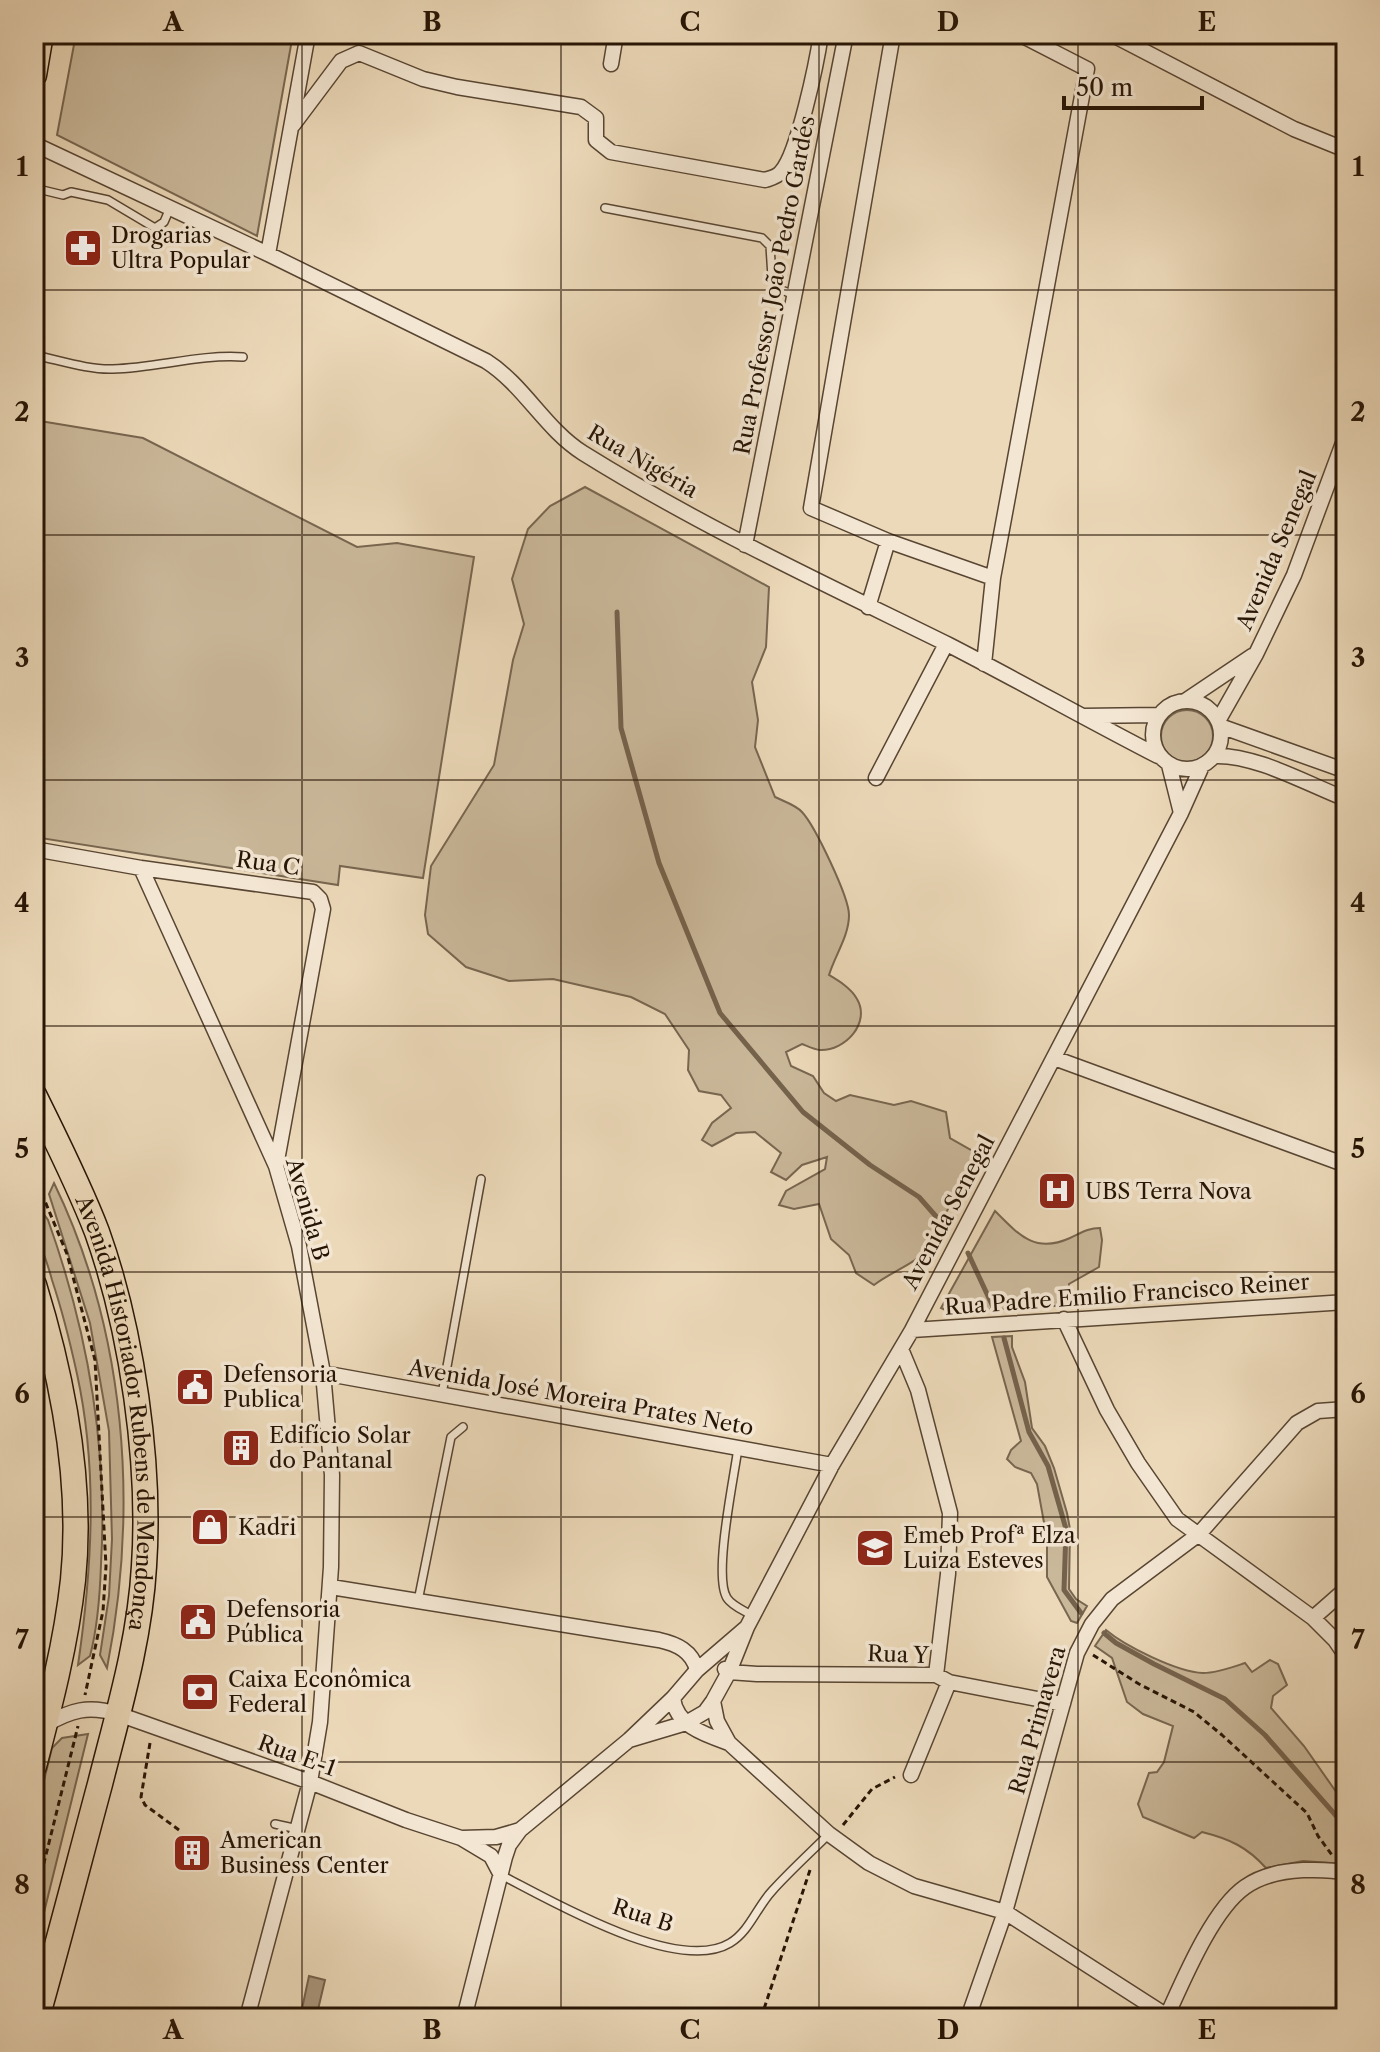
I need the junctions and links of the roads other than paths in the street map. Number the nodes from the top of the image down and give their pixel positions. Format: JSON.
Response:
{"nodes":[{"id":1,"x":41,"y":34,"type":"edge"},
{"id":2,"x":308,"y":34,"type":"edge"},
{"id":3,"x":616,"y":34,"type":"edge"},
{"id":4,"x":821,"y":34,"type":"edge"},
{"id":5,"x":846,"y":34,"type":"edge"},
{"id":6,"x":893,"y":34,"type":"edge"},
{"id":7,"x":1019,"y":34,"type":"edge"},
{"id":8,"x":1111,"y":34,"type":"edge"},
{"id":9,"x":611,"y":64,"type":"dead end"},
{"id":10,"x":34,"y":75,"type":"edge"},
{"id":11,"x":293,"y":125,"type":"junction"},
{"id":12,"x":34,"y":144,"type":"edge"},
{"id":13,"x":1346,"y":150,"type":"edge"},
{"id":14,"x":34,"y":188,"type":"edge"},
{"id":15,"x":170,"y":208,"type":"junction"},
{"id":16,"x":605,"y":208,"type":"dead end"},
{"id":17,"x":268,"y":254,"type":"junction"},
{"id":18,"x":794,"y":295,"type":"junction"},
{"id":19,"x":34,"y":355,"type":"edge"},
{"id":20,"x":243,"y":357,"type":"dead end"},
{"id":21,"x":1346,"y":435,"type":"edge"},
{"id":22,"x":888,"y":541,"type":"junction"},
{"id":23,"x":745,"y":545,"type":"junction"},
{"id":24,"x":993,"y":578,"type":"junction"},
{"id":25,"x":868,"y":607,"type":"junction"},
{"id":26,"x":946,"y":644,"type":"junction"},
{"id":27,"x":1256,"y":654,"type":"junction"},
{"id":28,"x":984,"y":664,"type":"junction"},
{"id":29,"x":1185,"y":701,"type":"junction"},
{"id":30,"x":1158,"y":715,"type":"junction"},
{"id":31,"x":1082,"y":716,"type":"junction"},
{"id":32,"x":1219,"y":724,"type":"junction"},
{"id":33,"x":1164,"y":761,"type":"junction"},
{"id":34,"x":1208,"y":761,"type":"junction"},
{"id":35,"x":1346,"y":771,"type":"edge"},
{"id":36,"x":876,"y":778,"type":"dead end"},
{"id":37,"x":1346,"y":799,"type":"edge"},
{"id":38,"x":1181,"y":813,"type":"junction"},
{"id":39,"x":34,"y":849,"type":"edge"},
{"id":40,"x":141,"y":868,"type":"junction"},
{"id":41,"x":1054,"y":1058,"type":"junction"},
{"id":42,"x":34,"y":1095,"type":"edge"},
{"id":43,"x":1346,"y":1165,"type":"edge"},
{"id":44,"x":276,"y":1166,"type":"junction"},
{"id":45,"x":481,"y":1179,"type":"dead end"},
{"id":46,"x":34,"y":1285,"type":"edge"},
{"id":47,"x":1346,"y":1302,"type":"edge"},
{"id":48,"x":1064,"y":1319,"type":"junction"},
{"id":49,"x":912,"y":1330,"type":"junction"},
{"id":50,"x":901,"y":1349,"type":"junction"},
{"id":51,"x":323,"y":1373,"type":"junction"},
{"id":52,"x":442,"y":1394,"type":"junction"},
{"id":53,"x":1346,"y":1409,"type":"edge"},
{"id":54,"x":463,"y":1427,"type":"dead end"},
{"id":55,"x":738,"y":1448,"type":"junction"},
{"id":56,"x":832,"y":1465,"type":"junction"},
{"id":57,"x":1199,"y":1534,"type":"junction"},
{"id":58,"x":331,"y":1587,"type":"junction"},
{"id":59,"x":1346,"y":1589,"type":"edge"},
{"id":60,"x":418,"y":1601,"type":"junction"},
{"id":61,"x":1313,"y":1618,"type":"junction"},
{"id":62,"x":750,"y":1621,"type":"junction"},
{"id":63,"x":714,"y":1656,"type":"junction"},
{"id":64,"x":1346,"y":1656,"type":"edge"},
{"id":65,"x":697,"y":1670,"type":"junction"},
{"id":66,"x":729,"y":1672,"type":"junction"},
{"id":67,"x":942,"y":1679,"type":"junction"},
{"id":68,"x":673,"y":1698,"type":"junction"},
{"id":69,"x":713,"y":1701,"type":"junction"},
{"id":70,"x":1063,"y":1704,"type":"junction"},
{"id":71,"x":118,"y":1714,"type":"junction"},
{"id":72,"x":686,"y":1723,"type":"junction"},
{"id":73,"x":45,"y":1725,"type":"junction"},
{"id":74,"x":629,"y":1740,"type":"junction"},
{"id":75,"x":729,"y":1743,"type":"junction"},
{"id":76,"x":34,"y":1766,"type":"edge"},
{"id":77,"x":911,"y":1775,"type":"road end"},
{"id":78,"x":310,"y":1782,"type":"junction"},
{"id":79,"x":275,"y":1824,"type":"dead end"},
{"id":80,"x":298,"y":1829,"type":"junction"},
{"id":81,"x":520,"y":1830,"type":"junction"},
{"id":82,"x":831,"y":1836,"type":"junction"},
{"id":83,"x":461,"y":1838,"type":"junction"},
{"id":84,"x":1346,"y":1873,"type":"edge"},
{"id":85,"x":501,"y":1875,"type":"junction"},
{"id":86,"x":1005,"y":1912,"type":"junction"},
{"id":87,"x":37,"y":2018,"type":"edge"},
{"id":88,"x":247,"y":2018,"type":"edge"},
{"id":89,"x":464,"y":2018,"type":"edge"},
{"id":90,"x":968,"y":2018,"type":"edge"},
{"id":91,"x":1167,"y":2018,"type":"edge"}],
"edges":[{"from":1,"to":10,"type":"main road"},
{"from":2,"to":11,"type":"street"},
{"from":3,"to":9,"type":"street"},
{"from":4,"to":11,"type":"street"},
{"from":5,"to":18,"type":"street","name":"Rua Professor João Pedro Gardés"},
{"from":6,"to":22,"type":"street"},
{"from":7,"to":24,"type":"street"},
{"from":8,"to":13,"type":"street"},
{"from":11,"to":17,"type":"street"},
{"from":12,"to":15,"type":"street","name":"Rua Nigéria"},
{"from":14,"to":15,"type":"lane"},
{"from":15,"to":17,"type":"street","name":"Rua Nigéria"},
{"from":16,"to":18,"type":"lane"},
{"from":17,"to":23,"type":"street","name":"Rua Nigéria"},
{"from":18,"to":23,"type":"street","name":"Rua Professor João Pedro Gardés"},
{"from":19,"to":20,"type":"lane"},
{"from":21,"to":27,"type":"street","name":"Avenida Senegal"},
{"from":22,"to":24,"type":"street"},
{"from":22,"to":25,"type":"street"},
{"from":23,"to":25,"type":"street","name":"Rua Nigéria"},
{"from":24,"to":28,"type":"street"},
{"from":25,"to":26,"type":"street","name":"Rua Nigéria"},
{"from":26,"to":28,"type":"street","name":"Rua Nigéria"},
{"from":26,"to":36,"type":"street"},
{"from":27,"to":29,"type":"street"},
{"from":27,"to":32,"type":"street","name":"Avenida Senegal"},
{"from":28,"to":31,"type":"street","name":"Rua Nigéria"},
{"from":29,"to":30,"type":"street"},
{"from":29,"to":32,"type":"street"},
{"from":30,"to":31,"type":"street"},
{"from":30,"to":33,"type":"street"},
{"from":31,"to":33,"type":"street","name":"Rua Nigéria"},
{"from":32,"to":34,"type":"street"},
{"from":32,"to":35,"type":"street"},
{"from":33,"to":34,"type":"street","name":"Rua Nigéria"},
{"from":33,"to":38,"type":"street"},
{"from":34,"to":37,"type":"street","name":"Rua Nigéria"},
{"from":34,"to":38,"type":"street","name":"Avenida Senegal"},
{"from":38,"to":41,"type":"street","name":"Avenida Senegal"},
{"from":39,"to":40,"type":"street","name":"Rua C"},
{"from":40,"to":44,"type":"street","name":"Avenida B"},
{"from":40,"to":44,"type":"street","name":"Rua C"},
{"from":41,"to":43,"type":"street"},
{"from":41,"to":49,"type":"street","name":"Avenida Senegal"},
{"from":42,"to":71,"type":"main road","name":"Avenida Historiador Rubens de Mendonça"},
{"from":44,"to":51,"type":"street","name":"Avenida B"},
{"from":45,"to":52,"type":"lane"},
{"from":46,"to":73,"type":"main road","name":"Avenida Historiador Rubens de Mendonça"},
{"from":47,"to":48,"type":"street","name":"Rua Padre Emilio Francisco Reiner"},
{"from":48,"to":49,"type":"street","name":"Rua Padre Emilio Francisco Reiner"},
{"from":48,"to":57,"type":"street"},
{"from":49,"to":50,"type":"street","name":"Avenida Senegal"},
{"from":50,"to":56,"type":"street","name":"Avenida Senegal"},
{"from":50,"to":67,"type":"street"},
{"from":51,"to":52,"type":"street","name":"Avenida José Moreira Prates Neto"},
{"from":51,"to":58,"type":"street","name":"Avenida B"},
{"from":52,"to":55,"type":"street","name":"Avenida José Moreira Prates Neto"},
{"from":53,"to":57,"type":"street","name":"Rua Primavera"},
{"from":54,"to":60,"type":"lane"},
{"from":55,"to":56,"type":"street","name":"Avenida José Moreira Prates Neto"},
{"from":55,"to":62,"type":"lane"},
{"from":56,"to":62,"type":"street","name":"Avenida Senegal"},
{"from":57,"to":61,"type":"street"},
{"from":57,"to":70,"type":"street","name":"Rua Primavera"},
{"from":58,"to":60,"type":"street"},
{"from":58,"to":78,"type":"street","name":"Avenida B"},
{"from":59,"to":61,"type":"street"},
{"from":60,"to":65,"type":"street"},
{"from":61,"to":64,"type":"street"},
{"from":62,"to":63,"type":"street","name":"Avenida Senegal"},
{"from":62,"to":66,"type":"street","name":"Avenida Senegal"},
{"from":63,"to":65,"type":"street","name":"Avenida Senegal"},
{"from":63,"to":66,"type":"street"},
{"from":65,"to":68,"type":"street","name":"Avenida Senegal"},
{"from":66,"to":67,"type":"street","name":"Rua Y"},
{"from":66,"to":69,"type":"street","name":"Avenida Senegal"},
{"from":67,"to":70,"type":"street","name":"Rua Y"},
{"from":67,"to":77,"type":"street"},
{"from":68,"to":72,"type":"street"},
{"from":68,"to":74,"type":"street","name":"Avenida Senegal"},
{"from":69,"to":72,"type":"street","name":"Avenida Senegal"},
{"from":69,"to":75,"type":"street"},
{"from":70,"to":86,"type":"street","name":"Rua Primavera"},
{"from":71,"to":73,"type":"street","name":"Rua E-1"},
{"from":71,"to":78,"type":"street","name":"Rua E-1"},
{"from":71,"to":87,"type":"main road","name":"Avenida Historiador Rubens de Mendonça"},
{"from":72,"to":74,"type":"street","name":"Avenida Senegal"},
{"from":72,"to":75,"type":"street"},
{"from":73,"to":76,"type":"main road","name":"Avenida Historiador Rubens de Mendonça"},
{"from":74,"to":81,"type":"street","name":"Avenida Senegal"},
{"from":75,"to":82,"type":"street"},
{"from":78,"to":80,"type":"street","name":"Avenida B"},
{"from":78,"to":83,"type":"street","name":"Rua E-1"},
{"from":79,"to":80,"type":"lane"},
{"from":80,"to":88,"type":"street","name":"Avenida B"},
{"from":81,"to":83,"type":"street","name":"Rua E-1"},
{"from":81,"to":85,"type":"street","name":"Avenida Senegal"},
{"from":82,"to":85,"type":"lane","name":"Rua B"},
{"from":82,"to":86,"type":"street"},
{"from":83,"to":85,"type":"street","name":"Rua E-1"},
{"from":84,"to":91,"type":"street"},
{"from":85,"to":89,"type":"street","name":"Avenida Senegal"},
{"from":86,"to":90,"type":"street","name":"Rua Primavera"},
{"from":86,"to":91,"type":"street"}]}
